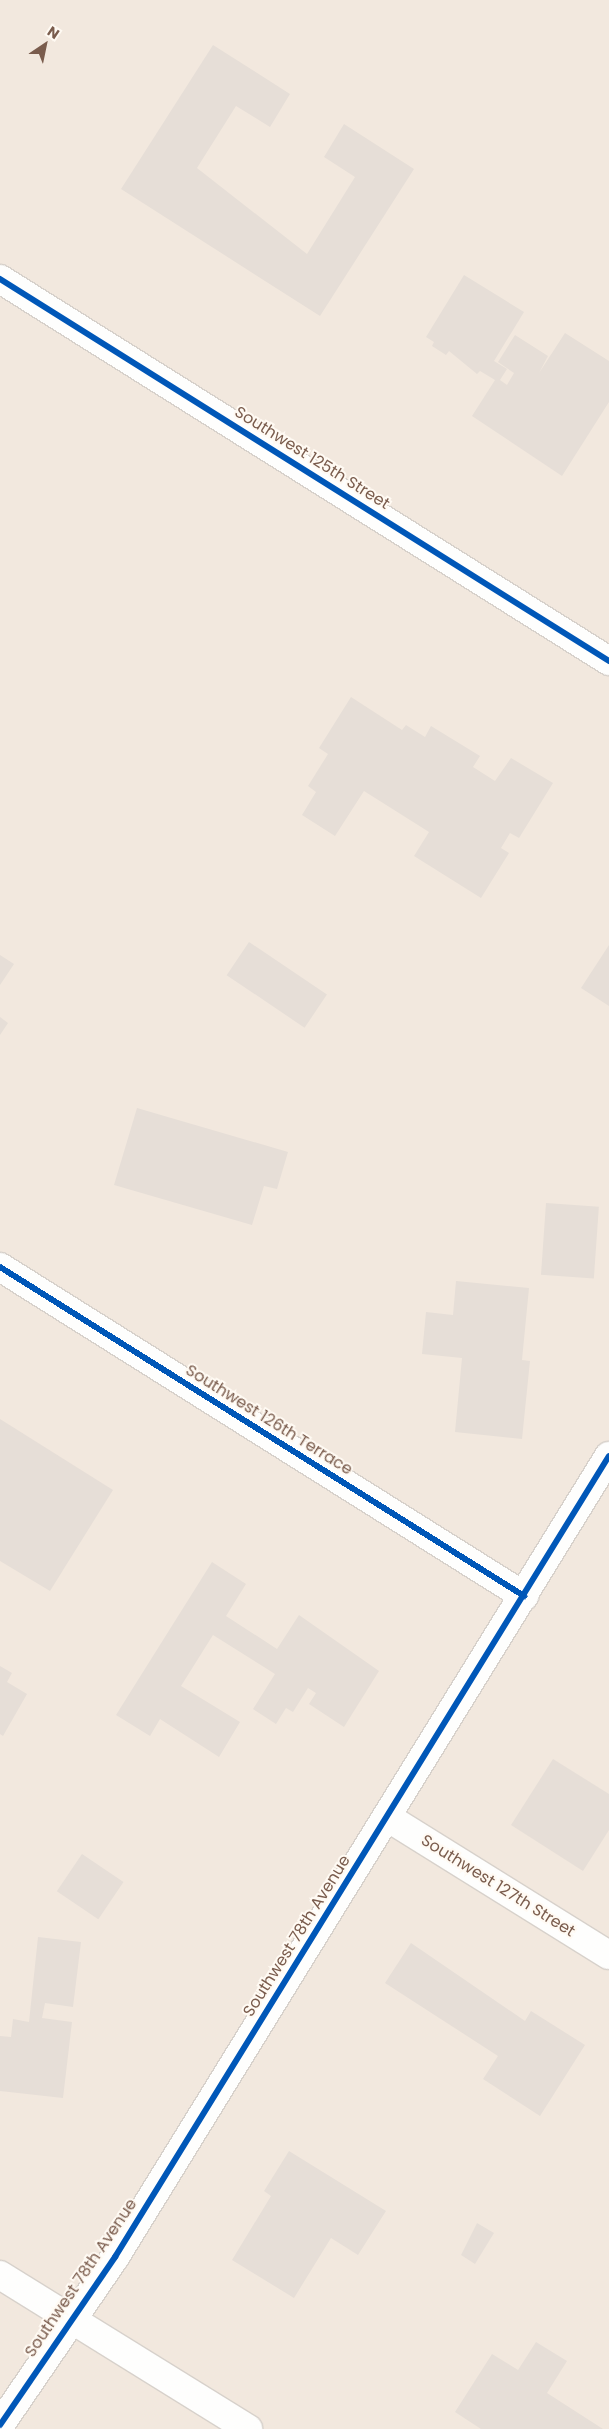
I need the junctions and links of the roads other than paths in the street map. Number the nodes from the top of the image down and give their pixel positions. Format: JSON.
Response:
{"nodes":[{"id":1,"x":0,"y":279,"type":"edge"},
{"id":2,"x":609,"y":661,"type":"edge"},
{"id":3,"x":0,"y":1267,"type":"edge"},
{"id":4,"x":609,"y":1456,"type":"edge"},
{"id":5,"x":524,"y":1596,"type":"junction"},
{"id":6,"x":387,"y":1817,"type":"junction"},
{"id":7,"x":609,"y":1955,"type":"edge"},
{"id":8,"x":0,"y":2275,"type":"edge"},
{"id":9,"x":70,"y":2318,"type":"junction"},
{"id":10,"x":0,"y":2425,"type":"edge"},
{"id":11,"x":248,"y":2429,"type":"edge"}],
"edges":[{"from":1,"to":2,"type":"street","name":"Southwest 125th Street"},
{"from":3,"to":5,"type":"street","name":"Southwest 126th Terrace"},
{"from":4,"to":5,"type":"street","name":"Southwest 78th Avenue"},
{"from":5,"to":6,"type":"street","name":"Southwest 78th Avenue"},
{"from":6,"to":7,"type":"street","name":"Southwest 127th Street"},
{"from":6,"to":9,"type":"street","name":"Southwest 78th Avenue"},
{"from":8,"to":9,"type":"street"},
{"from":9,"to":10,"type":"street","name":"Southwest 78th Avenue"},
{"from":9,"to":11,"type":"street"}]}
